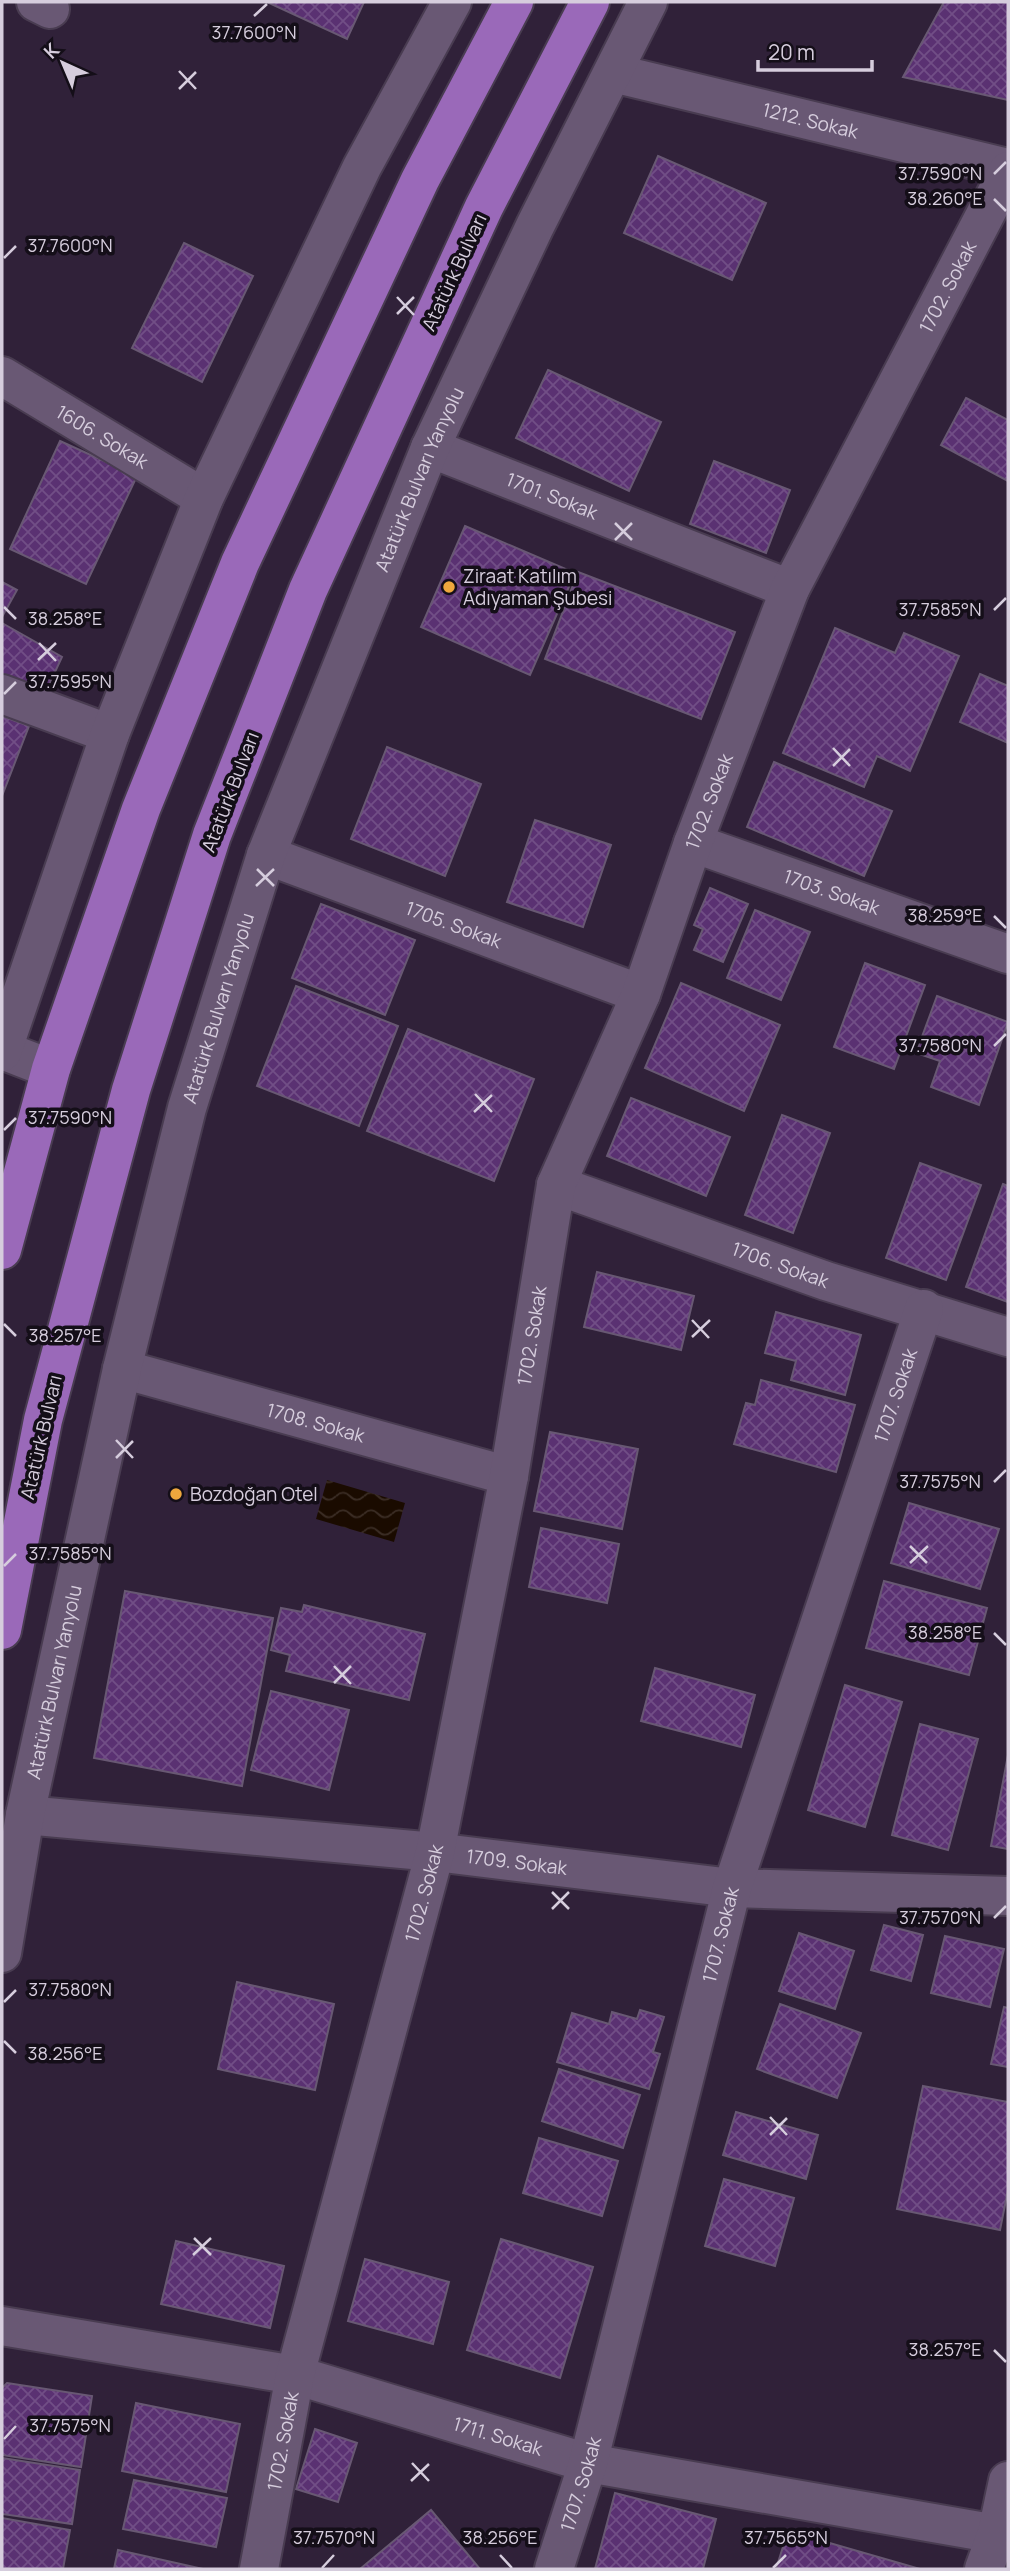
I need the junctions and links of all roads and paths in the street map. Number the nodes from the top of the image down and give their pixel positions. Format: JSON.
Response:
{"nodes":[{"id":1,"x":452,"y":2,"type":"edge"},
{"id":2,"x":514,"y":2,"type":"edge"},
{"id":3,"x":590,"y":2,"type":"edge"},
{"id":4,"x":648,"y":2,"type":"edge"},
{"id":5,"x":612,"y":73,"type":"junction"},
{"id":6,"x":1008,"y":169,"type":"edge"},
{"id":7,"x":2,"y":376,"type":"edge"},
{"id":8,"x":430,"y":448,"type":"junction"},
{"id":9,"x":204,"y":498,"type":"junction"},
{"id":10,"x":790,"y":589,"type":"junction"},
{"id":11,"x":2,"y":694,"type":"edge"},
{"id":12,"x":110,"y":734,"type":"junction"},
{"id":13,"x":693,"y":843,"type":"junction"},
{"id":14,"x":266,"y":855,"type":"junction"},
{"id":15,"x":1008,"y":954,"type":"edge"},
{"id":16,"x":641,"y":994,"type":"junction"},
{"id":17,"x":2,"y":1051,"type":"edge"},
{"id":18,"x":51,"y":1069,"type":"junction"},
{"id":19,"x":556,"y":1185,"type":"junction"},
{"id":20,"x":2,"y":1250,"type":"edge"},
{"id":21,"x":924,"y":1309,"type":"junction"},
{"id":22,"x":1008,"y":1337,"type":"edge"},
{"id":23,"x":122,"y":1369,"type":"junction"},
{"id":24,"x":509,"y":1476,"type":"junction"},
{"id":25,"x":2,"y":1630,"type":"edge"},
{"id":26,"x":25,"y":1815,"type":"junction"},
{"id":27,"x":436,"y":1852,"type":"junction"},
{"id":28,"x":732,"y":1888,"type":"junction"},
{"id":29,"x":1008,"y":1896,"type":"edge"},
{"id":30,"x":2,"y":1953,"type":"edge"},
{"id":31,"x":2,"y":2326,"type":"edge"},
{"id":32,"x":295,"y":2375,"type":"junction"},
{"id":33,"x":588,"y":2463,"type":"junction"},
{"id":34,"x":1008,"y":2480,"type":"edge"},
{"id":35,"x":1002,"y":2535,"type":"edge"},
{"id":36,"x":259,"y":2569,"type":"edge"},
{"id":37,"x":554,"y":2569,"type":"edge"},
{"id":38,"x":984,"y":2569,"type":"edge"}],
"edges":[{"from":1,"to":9,"type":"street"},
{"from":2,"to":18,"type":"highway"},
{"from":3,"to":25,"type":"highway","name":"Atatürk Bulvarı"},
{"from":4,"to":5,"type":"street","name":"Atatürk Bulvarı Yanyolu"},
{"from":5,"to":6,"type":"street","name":"1212. Sokak"},
{"from":5,"to":8,"type":"street","name":"Atatürk Bulvarı Yanyolu"},
{"from":6,"to":10,"type":"street","name":"1702. Sokak"},
{"from":7,"to":9,"type":"street","name":"1606. Sokak"},
{"from":8,"to":10,"type":"street","name":"1701. Sokak"},
{"from":8,"to":14,"type":"street","name":"Atatürk Bulvarı Yanyolu"},
{"from":9,"to":12,"type":"street"},
{"from":10,"to":13,"type":"street","name":"1702. Sokak"},
{"from":11,"to":12,"type":"street"},
{"from":12,"to":17,"type":"street"},
{"from":13,"to":15,"type":"street","name":"1703. Sokak"},
{"from":13,"to":16,"type":"street","name":"1702. Sokak"},
{"from":14,"to":16,"type":"street","name":"1705. Sokak"},
{"from":14,"to":23,"type":"street","name":"Atatürk Bulvarı Yanyolu"},
{"from":16,"to":19,"type":"street","name":"1702. Sokak"},
{"from":17,"to":18,"type":"street"},
{"from":18,"to":20,"type":"highway"},
{"from":19,"to":21,"type":"street","name":"1706. Sokak"},
{"from":19,"to":24,"type":"street","name":"1702. Sokak"},
{"from":21,"to":22,"type":"street","name":"1706. Sokak"},
{"from":21,"to":28,"type":"street","name":"1707. Sokak"},
{"from":23,"to":24,"type":"street","name":"1708. Sokak"},
{"from":23,"to":26,"type":"street","name":"Atatürk Bulvarı Yanyolu"},
{"from":24,"to":27,"type":"street","name":"1702. Sokak"},
{"from":26,"to":27,"type":"street","name":"1709. Sokak"},
{"from":26,"to":30,"type":"street","name":"Atatürk Bulvarı Yanyolu"},
{"from":27,"to":28,"type":"street","name":"1709. Sokak"},
{"from":27,"to":32,"type":"street","name":"1702. Sokak"},
{"from":28,"to":29,"type":"street","name":"1709. Sokak"},
{"from":28,"to":33,"type":"street","name":"1707. Sokak"},
{"from":31,"to":32,"type":"street","name":"1711. Sokak"},
{"from":32,"to":33,"type":"street","name":"1711. Sokak"},
{"from":32,"to":36,"type":"street","name":"1702. Sokak"},
{"from":33,"to":35,"type":"street","name":"1711. Sokak"},
{"from":33,"to":37,"type":"street","name":"1707. Sokak"},
{"from":34,"to":35,"type":"street"},
{"from":35,"to":38,"type":"street"}]}
